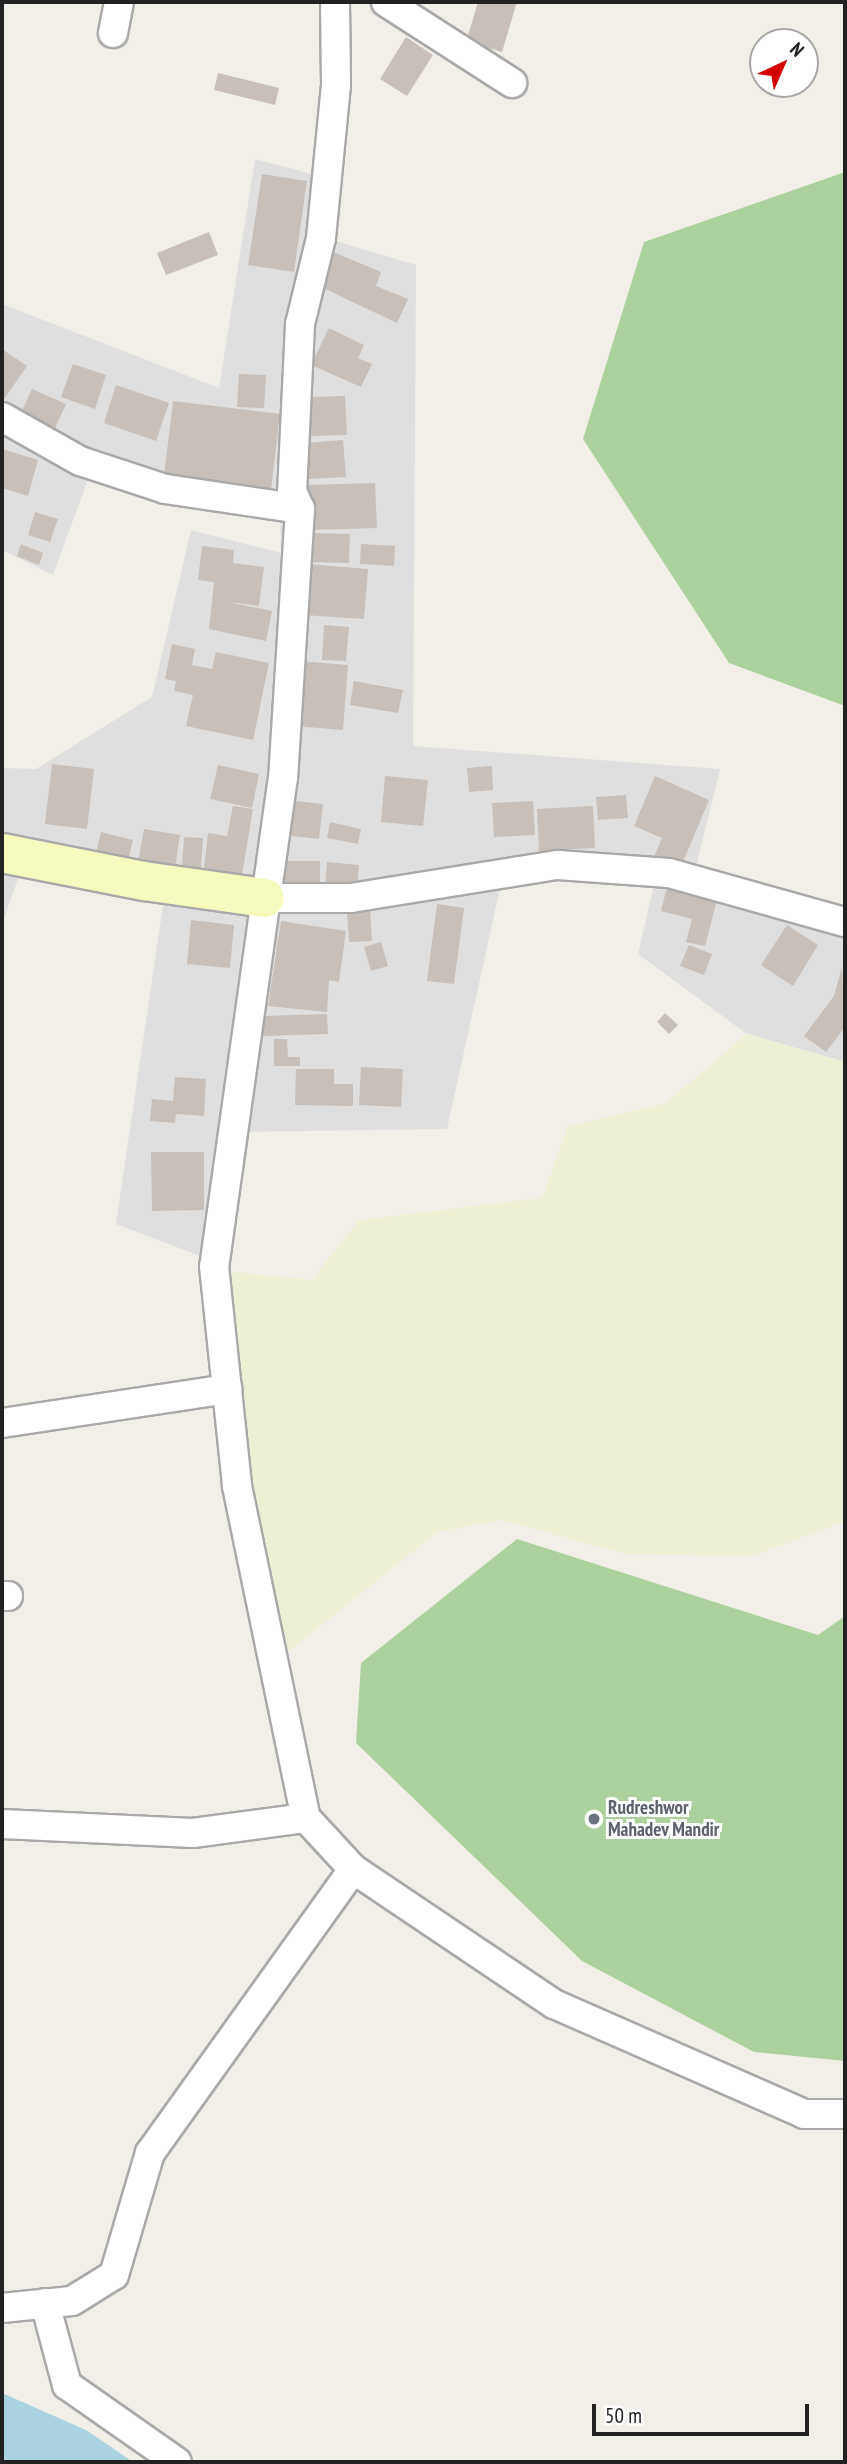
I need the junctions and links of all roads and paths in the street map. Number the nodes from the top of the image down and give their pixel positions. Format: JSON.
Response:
{"nodes":[{"id":1,"x":119,"y":2,"type":"edge"},
{"id":2,"x":335,"y":2,"type":"edge"},
{"id":3,"x":386,"y":2,"type":"edge"},
{"id":4,"x":113,"y":33,"type":"dead end"},
{"id":5,"x":512,"y":83,"type":"dead end"},
{"id":6,"x":2,"y":417,"type":"edge"},
{"id":7,"x":300,"y":509,"type":"junction"},
{"id":8,"x":2,"y":853,"type":"edge"},
{"id":9,"x":265,"y":898,"type":"junction"},
{"id":10,"x":845,"y":922,"type":"edge"},
{"id":11,"x":227,"y":1389,"type":"junction"},
{"id":12,"x":2,"y":1423,"type":"edge"},
{"id":13,"x":306,"y":1818,"type":"junction"},
{"id":14,"x":2,"y":1824,"type":"edge"},
{"id":15,"x":353,"y":1868,"type":"junction"},
{"id":16,"x":845,"y":2114,"type":"edge"},
{"id":17,"x":45,"y":2303,"type":"junction"},
{"id":18,"x":2,"y":2308,"type":"edge"},
{"id":19,"x":177,"y":2462,"type":"edge"}],
"edges":[{"from":1,"to":4,"type":"street"},
{"from":2,"to":7,"type":"street"},
{"from":3,"to":5,"type":"street"},
{"from":6,"to":7,"type":"street"},
{"from":7,"to":9,"type":"street"},
{"from":8,"to":9,"type":"street"},
{"from":9,"to":10,"type":"street"},
{"from":9,"to":11,"type":"street"},
{"from":11,"to":12,"type":"street"},
{"from":11,"to":13,"type":"street"},
{"from":13,"to":14,"type":"street"},
{"from":13,"to":15,"type":"street"},
{"from":15,"to":16,"type":"street"},
{"from":15,"to":17,"type":"street"},
{"from":17,"to":18,"type":"street"},
{"from":17,"to":19,"type":"street"}]}
